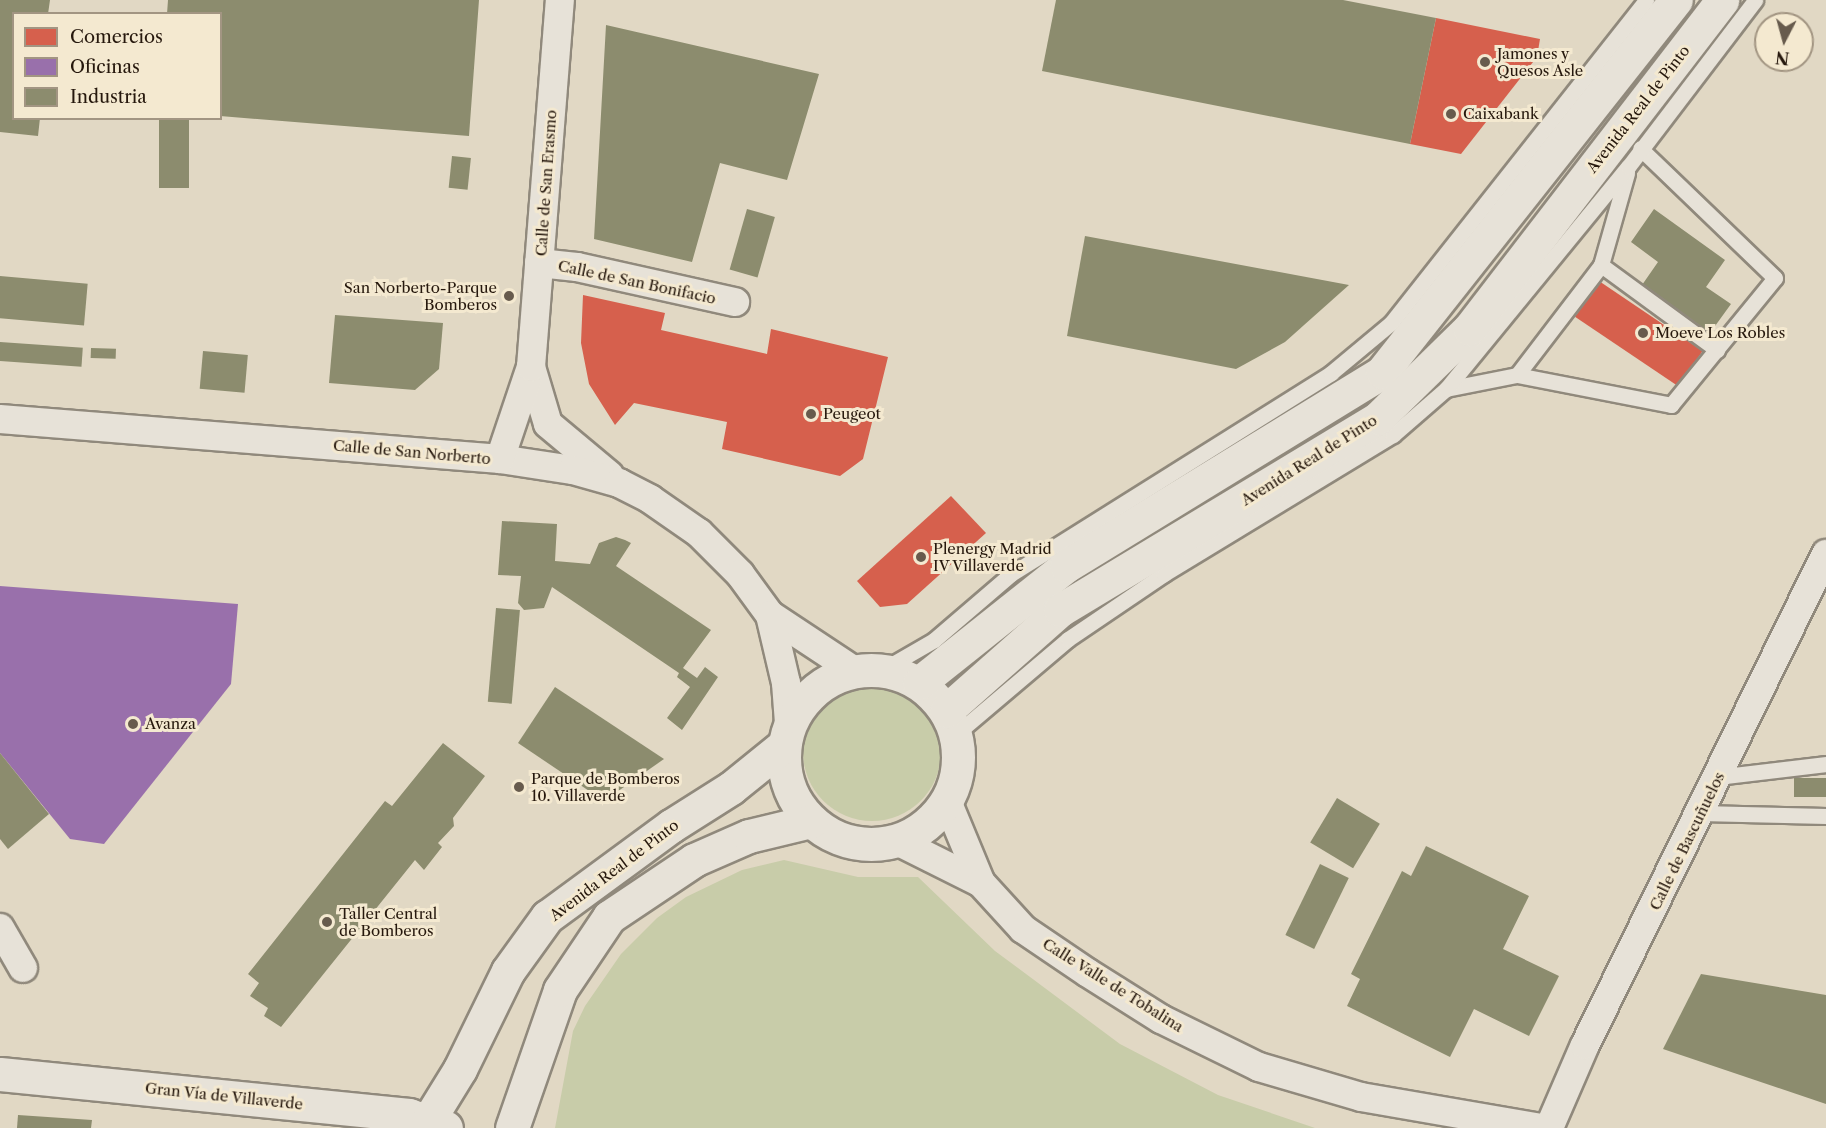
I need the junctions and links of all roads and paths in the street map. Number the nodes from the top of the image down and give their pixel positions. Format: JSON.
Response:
{"nodes":[{"id":1,"x":560,"y":0,"type":"edge"},
{"id":2,"x":1646,"y":0,"type":"edge"},
{"id":3,"x":1676,"y":0,"type":"edge"},
{"id":4,"x":1722,"y":0,"type":"edge"},
{"id":5,"x":1755,"y":0,"type":"edge"},
{"id":6,"x":1640,"y":148,"type":"junction"},
{"id":7,"x":1628,"y":167,"type":"junction"},
{"id":8,"x":539,"y":263,"type":"junction"},
{"id":9,"x":1601,"y":265,"type":"junction"},
{"id":10,"x":735,"y":302,"type":"dead end"},
{"id":11,"x":1717,"y":350,"type":"junction"},
{"id":12,"x":531,"y":367,"type":"junction"},
{"id":13,"x":1517,"y":375,"type":"junction"},
{"id":14,"x":1446,"y":389,"type":"junction"},
{"id":15,"x":0,"y":418,"type":"edge"},
{"id":16,"x":500,"y":459,"type":"junction"},
{"id":17,"x":619,"y":483,"type":"junction"},
{"id":18,"x":1826,"y":554,"type":"edge"},
{"id":19,"x":770,"y":615,"type":"junction"},
{"id":20,"x":868,"y":670,"type":"junction"},
{"id":21,"x":919,"y":683,"type":"junction"},
{"id":22,"x":951,"y":723,"type":"junction"},
{"id":23,"x":786,"y":734,"type":"junction"},
{"id":24,"x":1825,"y":762,"type":"edge"},
{"id":25,"x":1718,"y":777,"type":"junction"},
{"id":26,"x":947,"y":801,"type":"junction"},
{"id":27,"x":1700,"y":813,"type":"junction"},
{"id":28,"x":1826,"y":816,"type":"edge"},
{"id":29,"x":812,"y":821,"type":"junction"},
{"id":30,"x":897,"y":841,"type":"junction"},
{"id":31,"x":981,"y":883,"type":"junction"},
{"id":32,"x":0,"y":928,"type":"edge"},
{"id":33,"x":23,"y":968,"type":"dead end"},
{"id":34,"x":0,"y":1074,"type":"edge"},
{"id":35,"x":437,"y":1125,"type":"edge"},
{"id":36,"x":512,"y":1128,"type":"edge"},
{"id":37,"x":1541,"y":1128,"type":"edge"},
{"id":38,"x":1549,"y":1128,"type":"edge"}],
"edges":[{"from":1,"to":8,"type":"street","name":"Calle de San Erasmo"},
{"from":2,"to":20,"type":"lane"},
{"from":3,"to":21,"type":"main road"},
{"from":4,"to":22,"type":"main road","name":"Avenida Real de Pinto"},
{"from":5,"to":6,"type":"lane"},
{"from":6,"to":7,"type":"lane"},
{"from":6,"to":11,"type":"lane"},
{"from":7,"to":9,"type":"lane"},
{"from":7,"to":14,"type":"lane"},
{"from":8,"to":10,"type":"street","name":"Calle de San Bonifacio"},
{"from":8,"to":12,"type":"street","name":"Calle de San Erasmo"},
{"from":9,"to":11,"type":"lane"},
{"from":9,"to":13,"type":"lane"},
{"from":11,"to":13,"type":"lane"},
{"from":12,"to":16,"type":"street","name":"Calle de San Erasmo"},
{"from":12,"to":17,"type":"street","name":"Calle de San Erasmo"},
{"from":13,"to":14,"type":"lane"},
{"from":14,"to":22,"type":"lane"},
{"from":15,"to":16,"type":"street","name":"Calle de San Norberto"},
{"from":16,"to":17,"type":"street","name":"Calle de San Norberto"},
{"from":17,"to":19,"type":"street","name":"Calle de San Norberto"},
{"from":18,"to":25,"type":"street","name":"Calle de Bascuñuelos"},
{"from":19,"to":20,"type":"street","name":"Calle de San Norberto"},
{"from":19,"to":23,"type":"street","name":"Calle de San Norberto"},
{"from":20,"to":21,"type":"main road"},
{"from":20,"to":23,"type":"main road"},
{"from":21,"to":22,"type":"main road"},
{"from":22,"to":26,"type":"main road"},
{"from":23,"to":29,"type":"main road"},
{"from":23,"to":35,"type":"main road","name":"Avenida Real de Pinto"},
{"from":24,"to":25,"type":"lane"},
{"from":25,"to":27,"type":"street","name":"Calle de Bascuñuelos"},
{"from":26,"to":30,"type":"main road"},
{"from":26,"to":31,"type":"street","name":"Calle Valle de Tobalina"},
{"from":27,"to":28,"type":"lane"},
{"from":27,"to":38,"type":"street","name":"Calle de Bascuñuelos"},
{"from":29,"to":30,"type":"main road"},
{"from":29,"to":36,"type":"main road"},
{"from":30,"to":31,"type":"street","name":"Calle Valle de Tobalina"},
{"from":31,"to":37,"type":"street","name":"Calle Valle de Tobalina"},
{"from":32,"to":33,"type":"street"},
{"from":34,"to":35,"type":"main road","name":"Gran Vía de Villaverde"}]}
